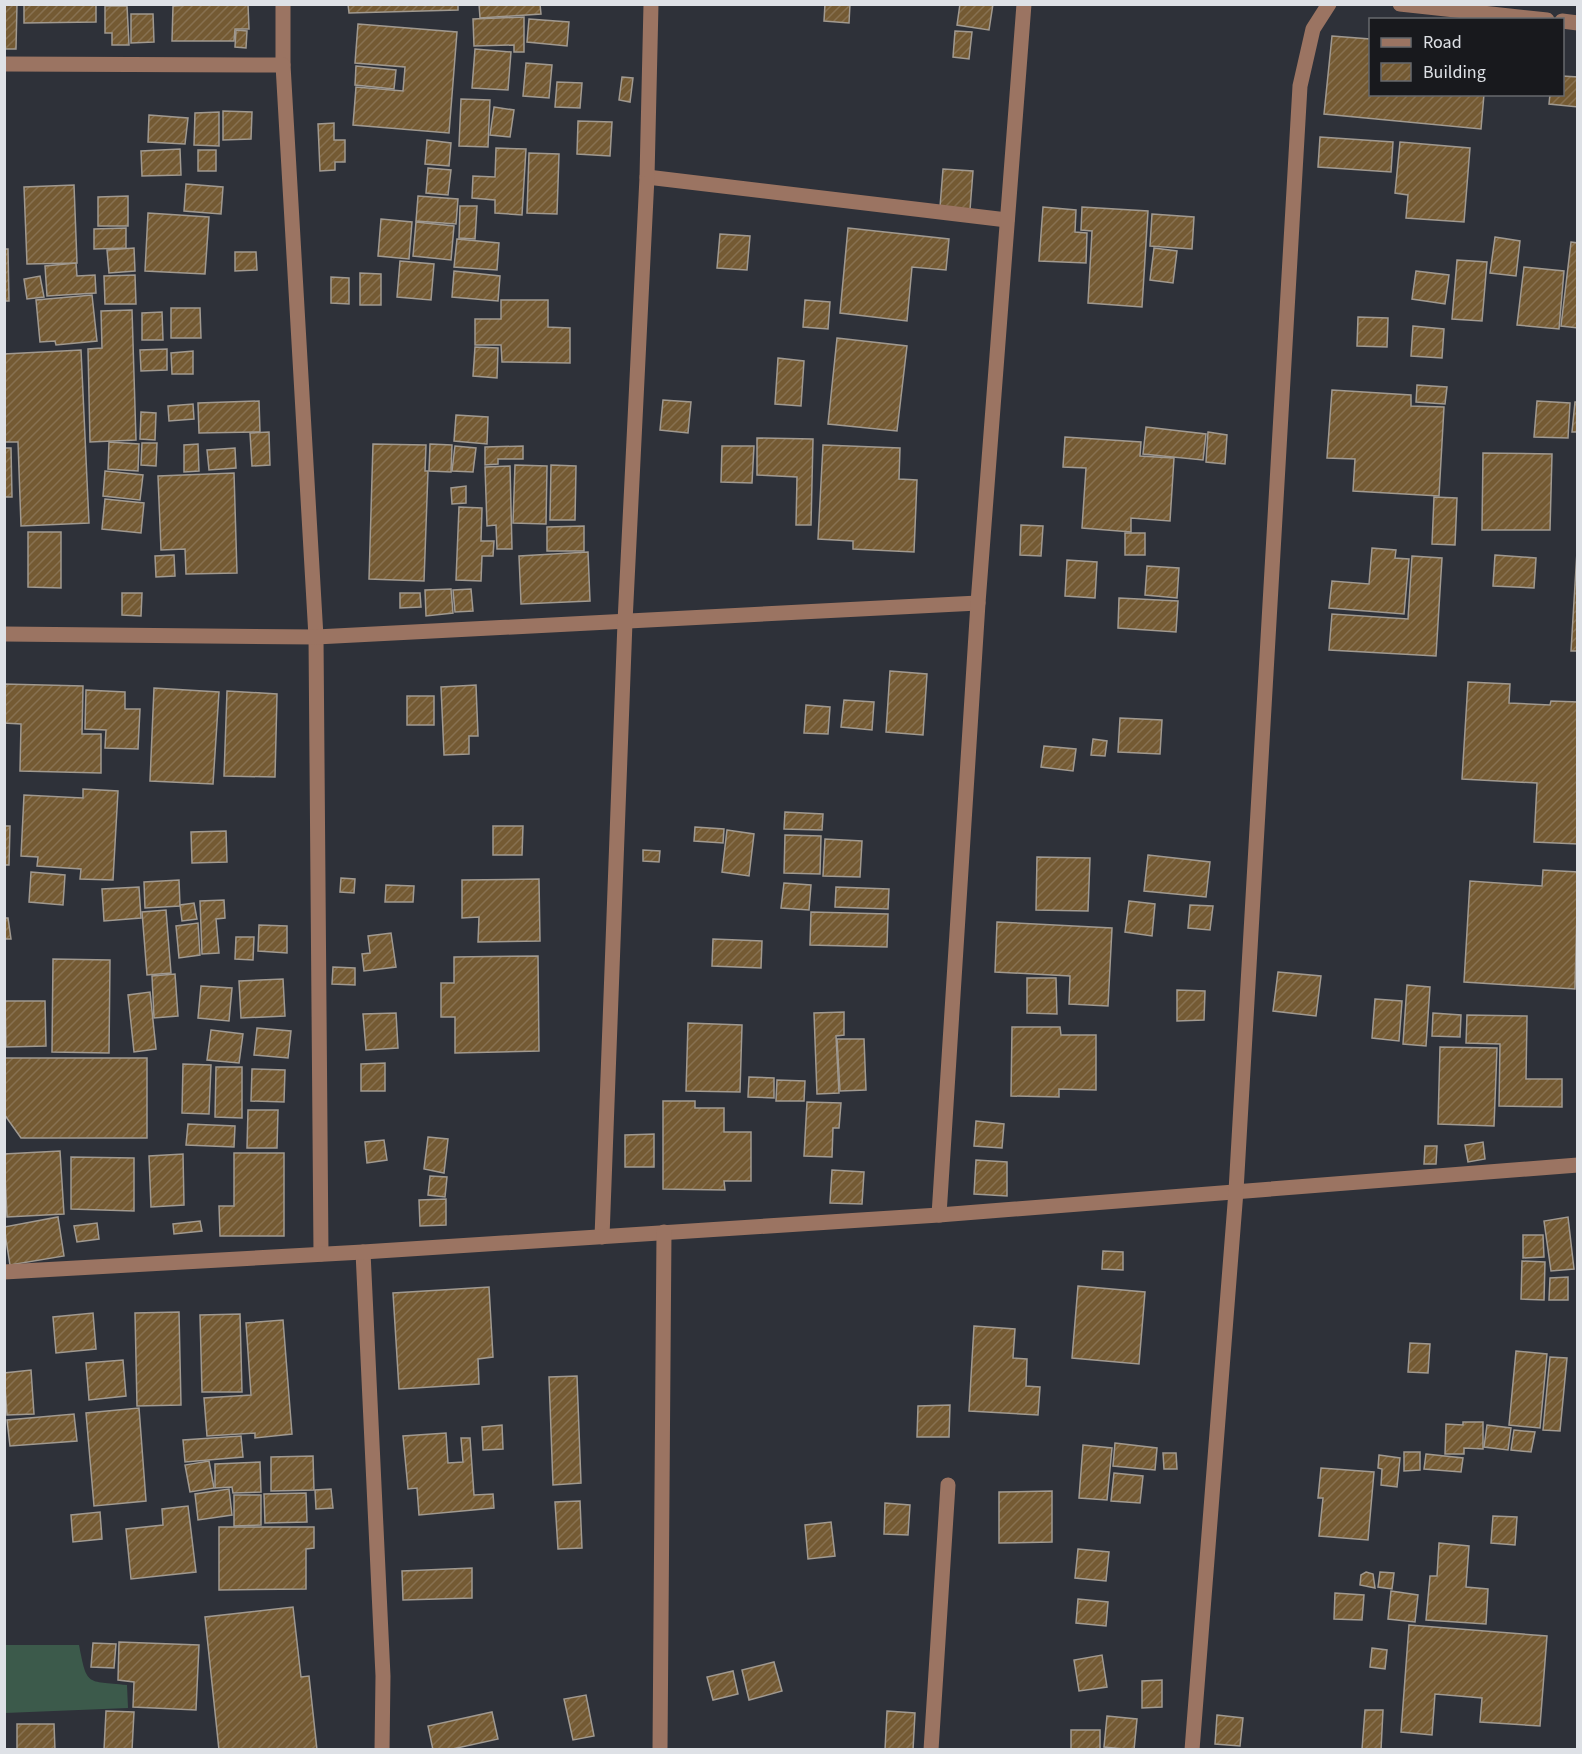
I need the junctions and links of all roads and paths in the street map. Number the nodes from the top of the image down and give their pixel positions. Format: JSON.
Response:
{"nodes":[{"id":1,"x":283,"y":4,"type":"edge"},
{"id":2,"x":651,"y":4,"type":"edge"},
{"id":3,"x":1024,"y":4,"type":"edge"},
{"id":4,"x":1329,"y":4,"type":"edge"},
{"id":5,"x":1400,"y":4,"type":"edge"},
{"id":6,"x":1529,"y":18,"type":"edge"},
{"id":7,"x":4,"y":64,"type":"edge"},
{"id":8,"x":283,"y":65,"type":"junction"},
{"id":9,"x":646,"y":177,"type":"junction"},
{"id":10,"x":1007,"y":220,"type":"junction"},
{"id":11,"x":978,"y":603,"type":"junction"},
{"id":12,"x":625,"y":622,"type":"junction"},
{"id":13,"x":4,"y":634,"type":"edge"},
{"id":14,"x":316,"y":637,"type":"junction"},
{"id":15,"x":1578,"y":1165,"type":"edge"},
{"id":16,"x":1236,"y":1191,"type":"junction"},
{"id":17,"x":939,"y":1215,"type":"junction"},
{"id":18,"x":664,"y":1232,"type":"junction"},
{"id":19,"x":602,"y":1237,"type":"junction"},
{"id":20,"x":363,"y":1252,"type":"junction"},
{"id":21,"x":321,"y":1254,"type":"junction"},
{"id":22,"x":4,"y":1272,"type":"edge"},
{"id":23,"x":948,"y":1485,"type":"dead end"},
{"id":24,"x":382,"y":1749,"type":"edge"},
{"id":25,"x":660,"y":1749,"type":"edge"},
{"id":26,"x":931,"y":1749,"type":"edge"},
{"id":27,"x":1192,"y":1749,"type":"edge"}],
"edges":[{"from":1,"to":8,"type":"street"},
{"from":2,"to":9,"type":"street"},
{"from":3,"to":10,"type":"street"},
{"from":4,"to":16,"type":"street"},
{"from":5,"to":6,"type":"street"},
{"from":7,"to":8,"type":"street"},
{"from":8,"to":14,"type":"street"},
{"from":9,"to":10,"type":"street"},
{"from":9,"to":12,"type":"street"},
{"from":10,"to":11,"type":"street"},
{"from":11,"to":12,"type":"street"},
{"from":11,"to":17,"type":"street"},
{"from":12,"to":14,"type":"street"},
{"from":12,"to":19,"type":"street"},
{"from":13,"to":14,"type":"street"},
{"from":14,"to":21,"type":"street"},
{"from":15,"to":16,"type":"street"},
{"from":16,"to":17,"type":"street"},
{"from":16,"to":27,"type":"street"},
{"from":17,"to":18,"type":"street"},
{"from":18,"to":19,"type":"street"},
{"from":18,"to":25,"type":"street"},
{"from":19,"to":20,"type":"street"},
{"from":20,"to":21,"type":"street"},
{"from":20,"to":24,"type":"street"},
{"from":21,"to":22,"type":"street"},
{"from":23,"to":26,"type":"street"}]}
